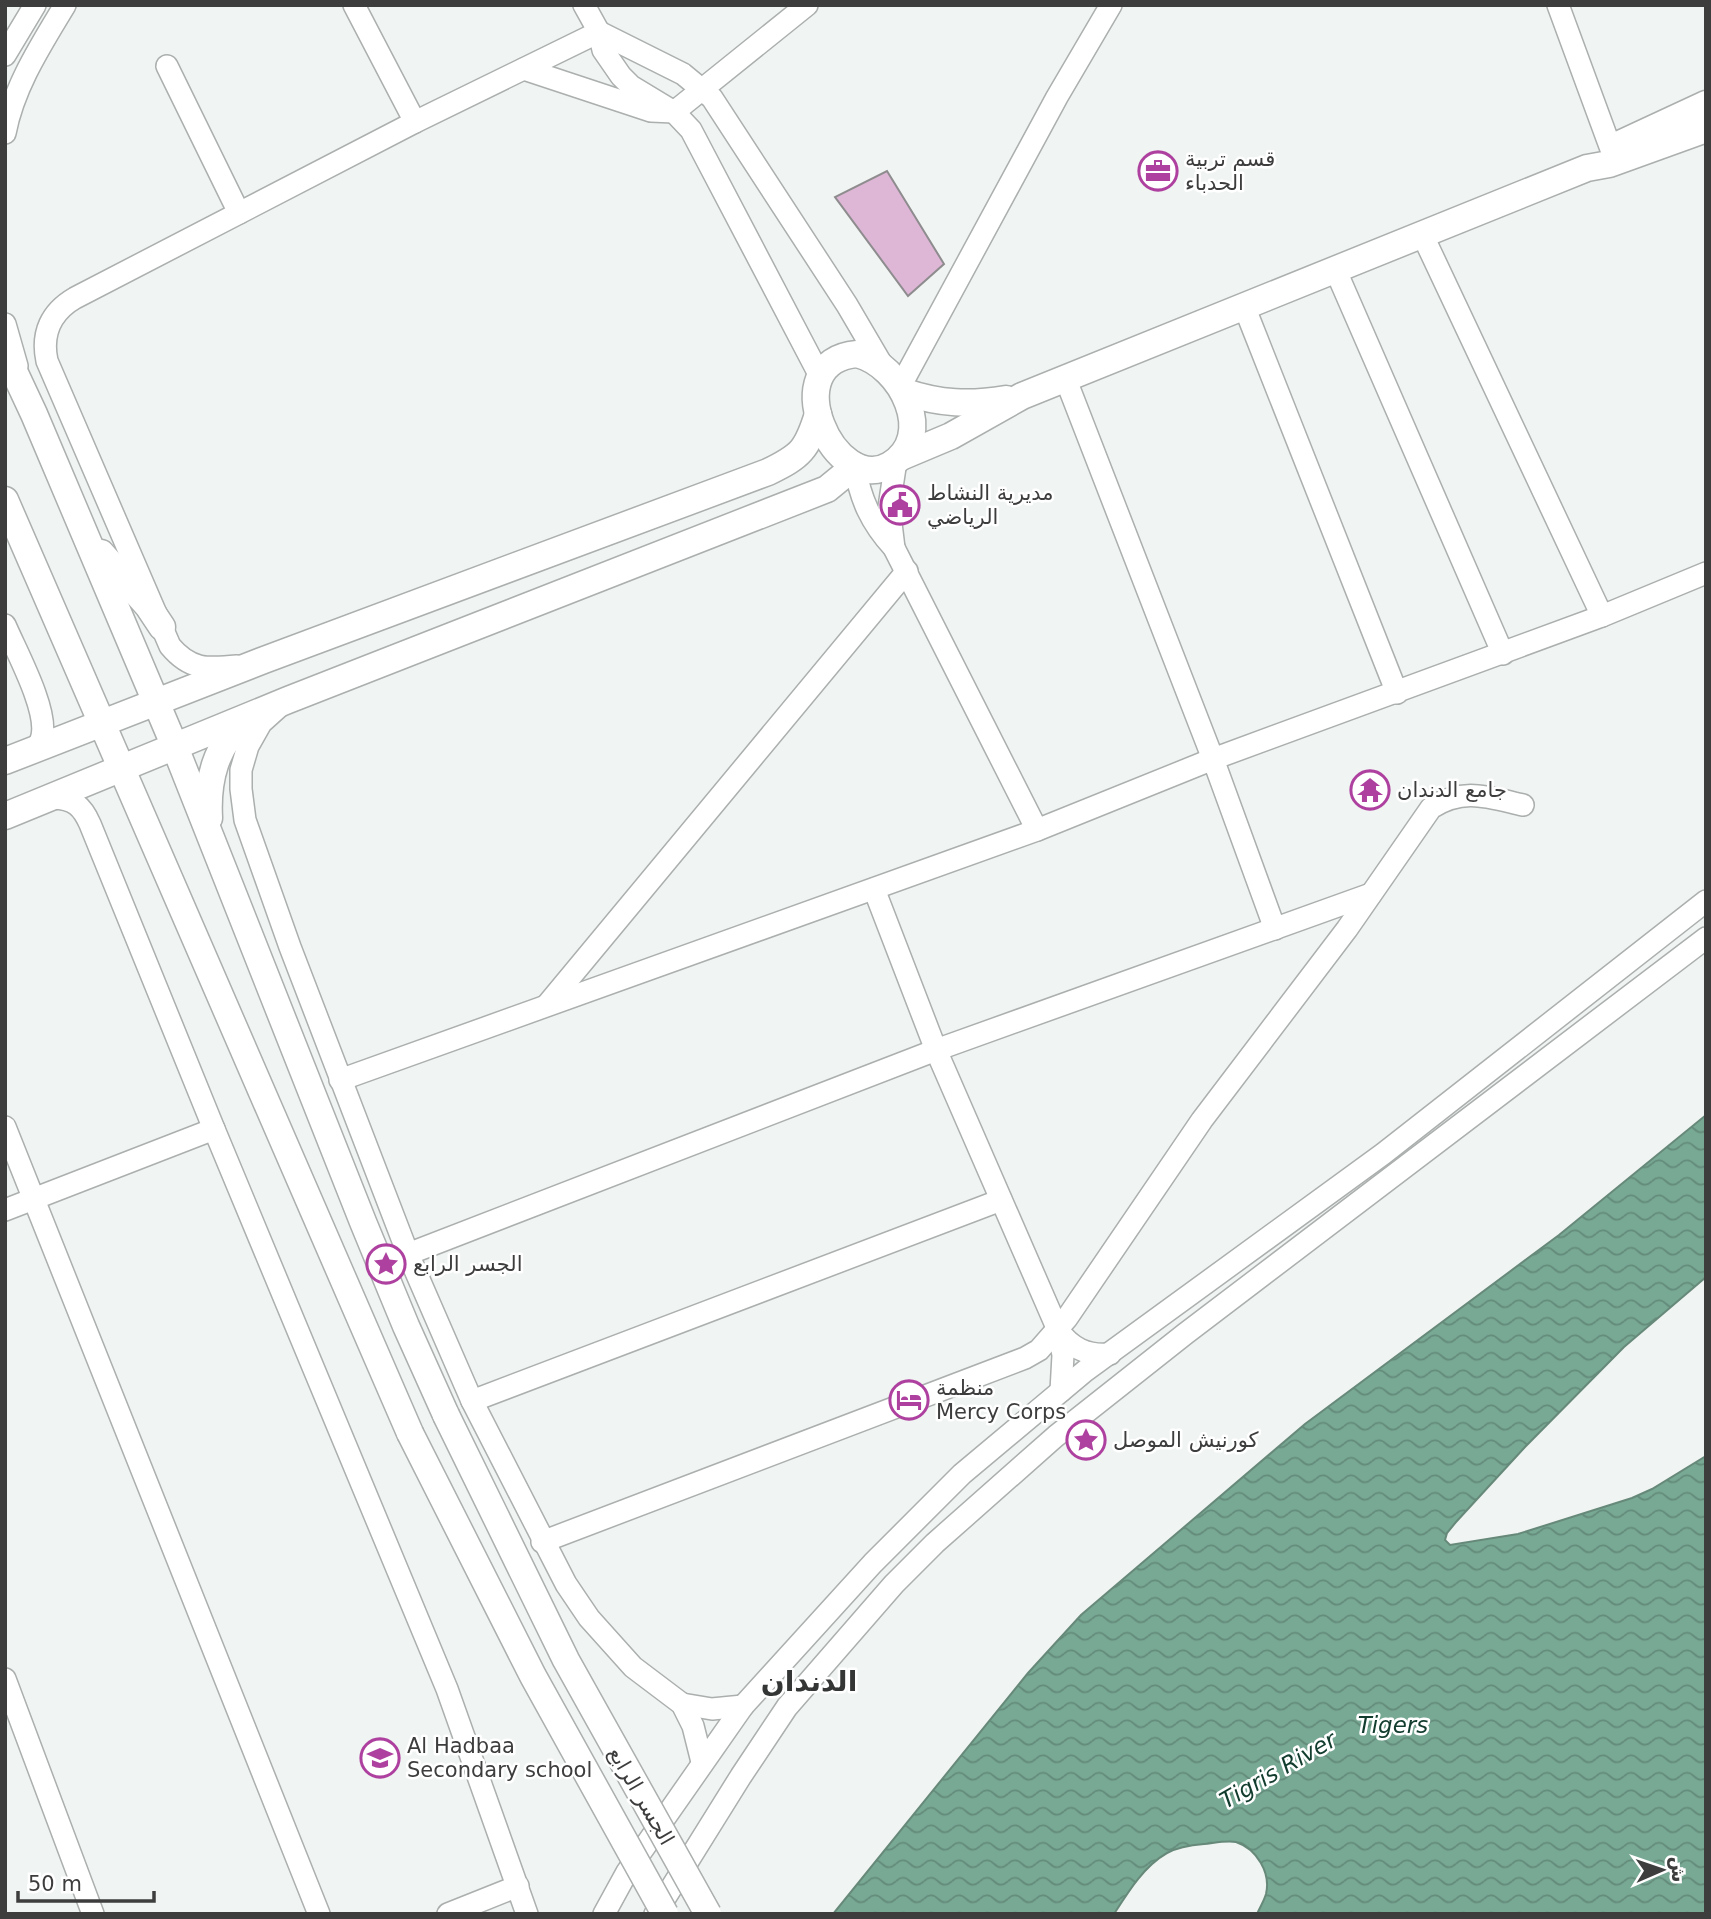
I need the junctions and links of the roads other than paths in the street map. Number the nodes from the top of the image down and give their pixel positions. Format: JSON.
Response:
{"nodes":[{"id":1,"x":35,"y":5,"type":"edge"},
{"id":2,"x":65,"y":5,"type":"edge"},
{"id":3,"x":354,"y":5,"type":"edge"},
{"id":4,"x":584,"y":5,"type":"edge"},
{"id":5,"x":807,"y":5,"type":"edge"},
{"id":6,"x":1111,"y":5,"type":"edge"},
{"id":7,"x":1558,"y":5,"type":"edge"},
{"id":8,"x":599,"y":32,"type":"junction"},
{"id":9,"x":5,"y":55,"type":"edge"},
{"id":10,"x":167,"y":66,"type":"dead end"},
{"id":11,"x":524,"y":69,"type":"junction"},
{"id":12,"x":703,"y":89,"type":"junction"},
{"id":13,"x":1706,"y":104,"type":"edge"},
{"id":14,"x":674,"y":112,"type":"junction"},
{"id":15,"x":415,"y":122,"type":"junction"},
{"id":16,"x":1706,"y":129,"type":"edge"},
{"id":17,"x":5,"y":133,"type":"edge"},
{"id":18,"x":1611,"y":149,"type":"junction"},
{"id":19,"x":1587,"y":168,"type":"junction"},
{"id":20,"x":239,"y":213,"type":"junction"},
{"id":21,"x":1423,"y":236,"type":"junction"},
{"id":22,"x":1336,"y":271,"type":"junction"},
{"id":23,"x":1244,"y":306,"type":"junction"},
{"id":24,"x":5,"y":324,"type":"edge"},
{"id":25,"x":5,"y":352,"type":"edge"},
{"id":26,"x":881,"y":363,"type":"junction"},
{"id":27,"x":820,"y":376,"type":"junction"},
{"id":28,"x":1066,"y":380,"type":"junction"},
{"id":29,"x":903,"y":389,"type":"junction"},
{"id":30,"x":25,"y":395,"type":"junction"},
{"id":31,"x":1022,"y":396,"type":"junction"},
{"id":32,"x":818,"y":414,"type":"junction"},
{"id":33,"x":898,"y":459,"type":"junction"},
{"id":34,"x":855,"y":466,"type":"junction"},
{"id":35,"x":5,"y":500,"type":"edge"},
{"id":36,"x":80,"y":527,"type":"junction"},
{"id":37,"x":894,"y":548,"type":"junction"},
{"id":38,"x":907,"y":571,"type":"junction"},
{"id":39,"x":1706,"y":573,"type":"edge"},
{"id":40,"x":1602,"y":616,"type":"junction"},
{"id":41,"x":5,"y":625,"type":"edge"},
{"id":42,"x":162,"y":627,"type":"junction"},
{"id":43,"x":69,"y":646,"type":"junction"},
{"id":44,"x":1503,"y":654,"type":"junction"},
{"id":45,"x":253,"y":664,"type":"junction"},
{"id":46,"x":1397,"y":693,"type":"junction"},
{"id":47,"x":292,"y":698,"type":"junction"},
{"id":48,"x":157,"y":702,"type":"junction"},
{"id":49,"x":262,"y":710,"type":"junction"},
{"id":50,"x":102,"y":723,"type":"junction"},
{"id":51,"x":175,"y":747,"type":"junction"},
{"id":52,"x":34,"y":750,"type":"junction"},
{"id":53,"x":1213,"y":759,"type":"junction"},
{"id":54,"x":5,"y":761,"type":"edge"},
{"id":55,"x":122,"y":769,"type":"junction"},
{"id":56,"x":54,"y":798,"type":"junction"},
{"id":57,"x":1523,"y":805,"type":"dead end"},
{"id":58,"x":5,"y":816,"type":"edge"},
{"id":59,"x":149,"y":830,"type":"junction"},
{"id":60,"x":1037,"y":830,"type":"junction"},
{"id":61,"x":217,"y":850,"type":"junction"},
{"id":62,"x":874,"y":889,"type":"junction"},
{"id":63,"x":1371,"y":894,"type":"junction"},
{"id":64,"x":1706,"y":901,"type":"edge"},
{"id":65,"x":1275,"y":929,"type":"junction"},
{"id":66,"x":1706,"y":938,"type":"edge"},
{"id":67,"x":546,"y":1007,"type":"junction"},
{"id":68,"x":936,"y":1050,"type":"junction"},
{"id":69,"x":340,"y":1080,"type":"junction"},
{"id":70,"x":5,"y":1127,"type":"edge"},
{"id":71,"x":214,"y":1129,"type":"junction"},
{"id":72,"x":34,"y":1200,"type":"junction"},
{"id":73,"x":1001,"y":1200,"type":"junction"},
{"id":74,"x":5,"y":1210,"type":"edge"},
{"id":75,"x":408,"y":1254,"type":"junction"},
{"id":76,"x":1058,"y":1330,"type":"junction"},
{"id":77,"x":1110,"y":1354,"type":"junction"},
{"id":78,"x":1061,"y":1391,"type":"junction"},
{"id":79,"x":472,"y":1401,"type":"junction"},
{"id":80,"x":542,"y":1542,"type":"junction"},
{"id":81,"x":5,"y":1679,"type":"edge"},
{"id":82,"x":682,"y":1704,"type":"junction"},
{"id":83,"x":743,"y":1706,"type":"junction"},
{"id":84,"x":702,"y":1762,"type":"junction"},
{"id":85,"x":518,"y":1886,"type":"junction"},
{"id":86,"x":93,"y":1914,"type":"edge"},
{"id":87,"x":319,"y":1914,"type":"edge"},
{"id":88,"x":448,"y":1914,"type":"edge"},
{"id":89,"x":527,"y":1914,"type":"edge"},
{"id":90,"x":604,"y":1914,"type":"edge"},
{"id":91,"x":655,"y":1914,"type":"edge"},
{"id":92,"x":665,"y":1914,"type":"edge"},
{"id":93,"x":708,"y":1914,"type":"edge"}],
"edges":[{"from":1,"to":9,"type":"street"},
{"from":2,"to":17,"type":"street"},
{"from":3,"to":15,"type":"street"},
{"from":4,"to":8,"type":"street"},
{"from":5,"to":12,"type":"street"},
{"from":6,"to":29,"type":"street"},
{"from":7,"to":18,"type":"street"},
{"from":8,"to":11,"type":"street"},
{"from":8,"to":12,"type":"street"},
{"from":8,"to":14,"type":"street"},
{"from":10,"to":20,"type":"street"},
{"from":11,"to":14,"type":"street"},
{"from":11,"to":15,"type":"street"},
{"from":12,"to":14,"type":"street"},
{"from":12,"to":26,"type":"street"},
{"from":13,"to":18,"type":"main road"},
{"from":14,"to":27,"type":"street"},
{"from":15,"to":20,"type":"street"},
{"from":16,"to":19,"type":"main road"},
{"from":18,"to":19,"type":"main road"},
{"from":19,"to":21,"type":"main road"},
{"from":20,"to":42,"type":"street"},
{"from":21,"to":22,"type":"main road"},
{"from":21,"to":40,"type":"street"},
{"from":22,"to":23,"type":"main road"},
{"from":22,"to":44,"type":"street"},
{"from":23,"to":28,"type":"main road"},
{"from":23,"to":46,"type":"street"},
{"from":24,"to":30,"type":"street"},
{"from":25,"to":30,"type":"main road"},
{"from":26,"to":27,"type":"main road"},
{"from":26,"to":29,"type":"main road"},
{"from":27,"to":32,"type":"main road"},
{"from":28,"to":31,"type":"main road"},
{"from":28,"to":53,"type":"street"},
{"from":29,"to":31,"type":"main road"},
{"from":29,"to":33,"type":"main road"},
{"from":30,"to":36,"type":"main road"},
{"from":31,"to":33,"type":"main road"},
{"from":32,"to":34,"type":"main road"},
{"from":32,"to":45,"type":"main road"},
{"from":33,"to":34,"type":"main road"},
{"from":33,"to":37,"type":"street"},
{"from":34,"to":37,"type":"street"},
{"from":34,"to":47,"type":"main road"},
{"from":35,"to":43,"type":"main road"},
{"from":36,"to":42,"type":"main road"},
{"from":36,"to":48,"type":"main road"},
{"from":37,"to":38,"type":"street"},
{"from":38,"to":60,"type":"street"},
{"from":38,"to":67,"type":"street"},
{"from":39,"to":40,"type":"street"},
{"from":40,"to":44,"type":"street"},
{"from":41,"to":52,"type":"street"},
{"from":42,"to":45,"type":"street"},
{"from":43,"to":50,"type":"main road","name":"الجسر الرابع"},
{"from":43,"to":52,"type":"main road"},
{"from":44,"to":46,"type":"street"},
{"from":45,"to":48,"type":"main road"},
{"from":46,"to":53,"type":"street"},
{"from":47,"to":49,"type":"main road"},
{"from":47,"to":69,"type":"street"},
{"from":48,"to":50,"type":"main road"},
{"from":48,"to":51,"type":"main road"},
{"from":49,"to":51,"type":"main road"},
{"from":49,"to":61,"type":"main road"},
{"from":50,"to":52,"type":"main road"},
{"from":50,"to":55,"type":"main road","name":"الجسر الرابع"},
{"from":51,"to":55,"type":"main road"},
{"from":51,"to":61,"type":"main road"},
{"from":52,"to":54,"type":"main road"},
{"from":53,"to":60,"type":"street"},
{"from":53,"to":65,"type":"street"},
{"from":55,"to":56,"type":"main road"},
{"from":55,"to":59,"type":"main road","name":"الجسر الرابع"},
{"from":56,"to":58,"type":"main road"},
{"from":56,"to":59,"type":"main road"},
{"from":56,"to":71,"type":"street"},
{"from":57,"to":63,"type":"street"},
{"from":59,"to":92,"type":"main road","name":"الجسر الرابع","bridge":true},
{"from":60,"to":62,"type":"street"},
{"from":61,"to":93,"type":"main road","name":"الجسر الرابع","bridge":true},
{"from":62,"to":67,"type":"street"},
{"from":62,"to":68,"type":"street"},
{"from":63,"to":65,"type":"street"},
{"from":63,"to":76,"type":"street"},
{"from":64,"to":77,"type":"street"},
{"from":65,"to":68,"type":"street"},
{"from":66,"to":91,"type":"street"},
{"from":67,"to":69,"type":"street"},
{"from":68,"to":73,"type":"street"},
{"from":68,"to":75,"type":"street"},
{"from":69,"to":75,"type":"street"},
{"from":70,"to":72,"type":"street"},
{"from":71,"to":72,"type":"street"},
{"from":71,"to":85,"type":"street"},
{"from":72,"to":74,"type":"street"},
{"from":72,"to":87,"type":"street"},
{"from":73,"to":76,"type":"street"},
{"from":73,"to":79,"type":"street"},
{"from":75,"to":79,"type":"street"},
{"from":76,"to":77,"type":"street"},
{"from":76,"to":78,"type":"street"},
{"from":76,"to":80,"type":"street"},
{"from":77,"to":78,"type":"street"},
{"from":78,"to":83,"type":"street"},
{"from":79,"to":80,"type":"street"},
{"from":80,"to":82,"type":"street"},
{"from":81,"to":86,"type":"street"},
{"from":82,"to":83,"type":"street"},
{"from":82,"to":84,"type":"street"},
{"from":83,"to":84,"type":"street"},
{"from":84,"to":90,"type":"street"},
{"from":85,"to":88,"type":"street"},
{"from":85,"to":89,"type":"street"}]}
